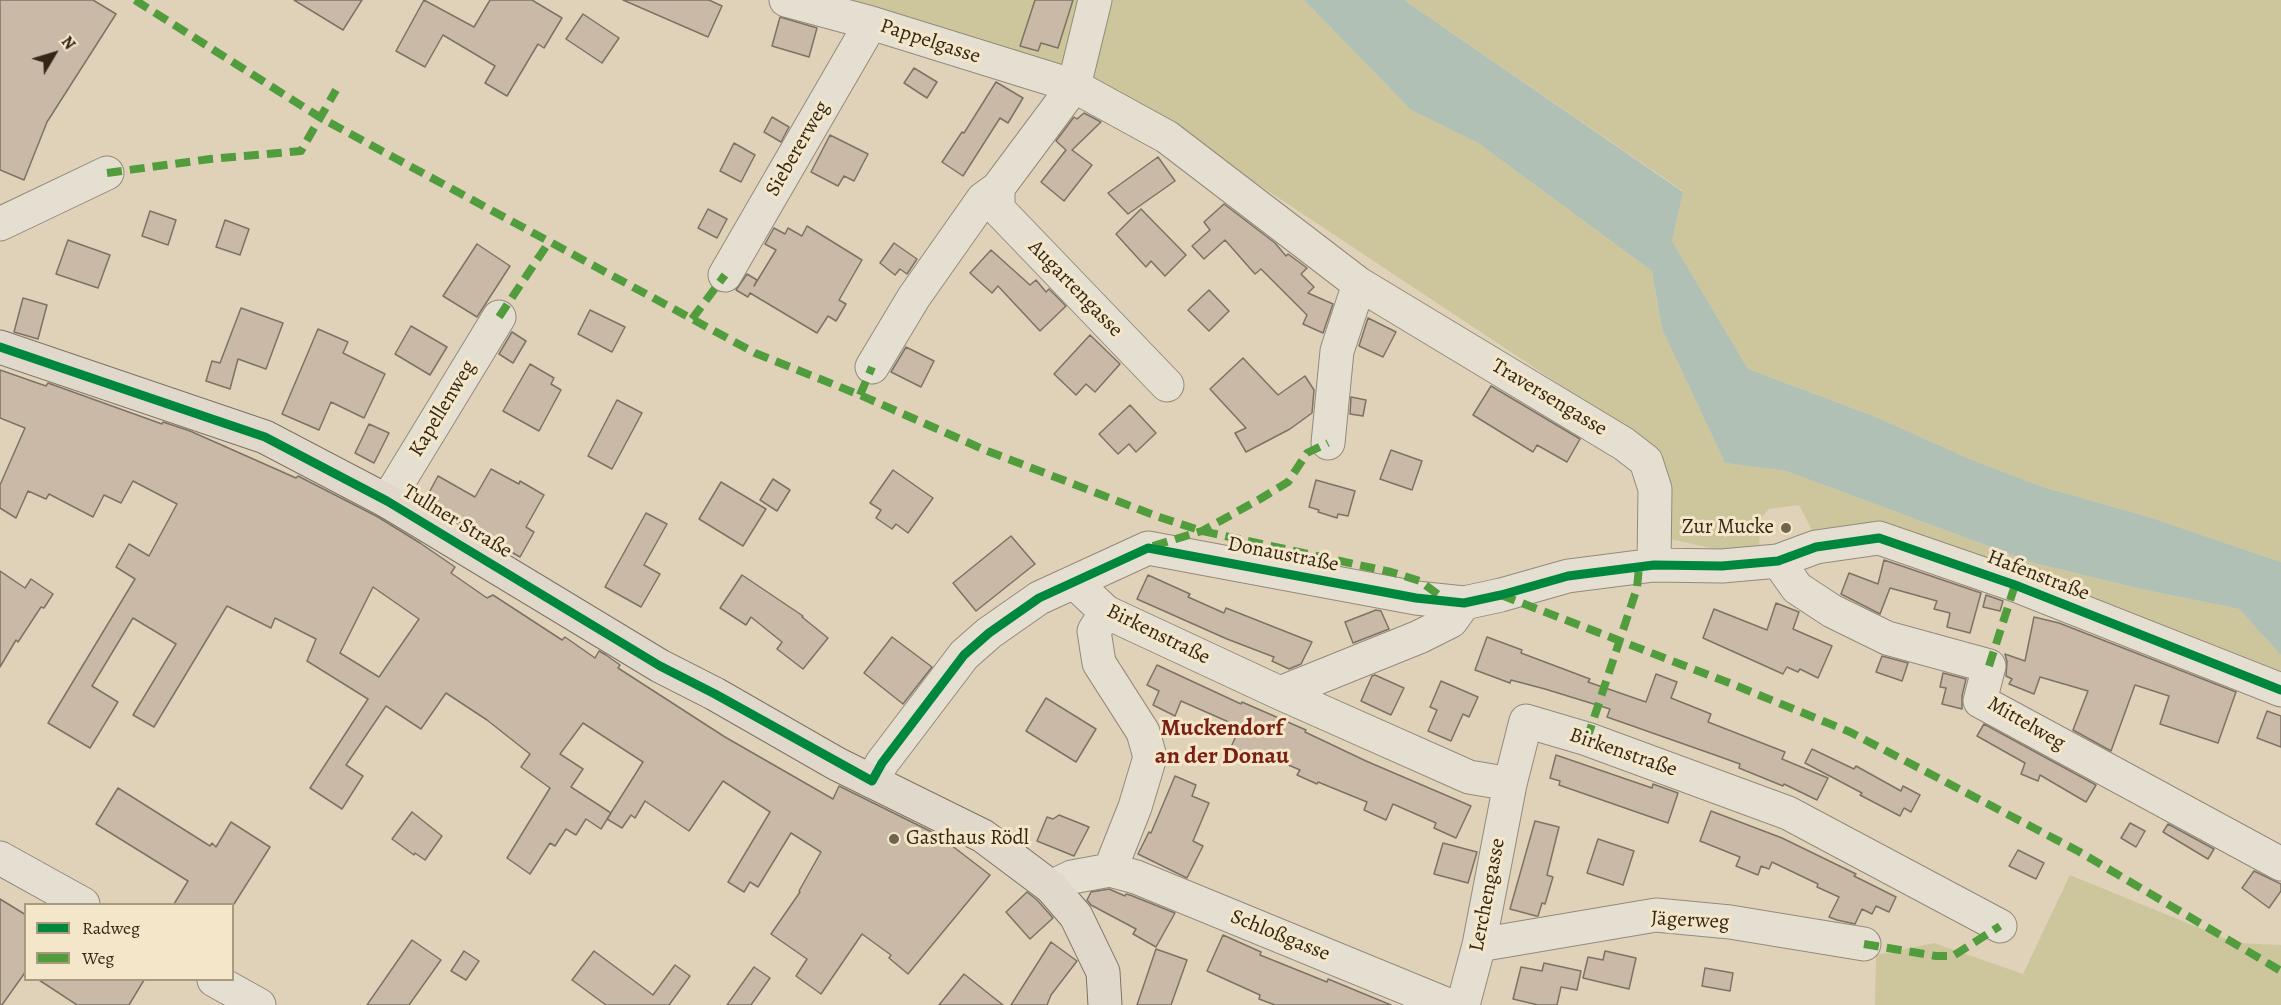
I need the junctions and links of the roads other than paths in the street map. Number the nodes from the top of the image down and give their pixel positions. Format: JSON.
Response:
{"nodes":[{"id":1,"x":786,"y":0,"type":"edge"},
{"id":2,"x":1095,"y":0,"type":"edge"},
{"id":3,"x":871,"y":23,"type":"junction"},
{"id":4,"x":1074,"y":86,"type":"junction"},
{"id":5,"x":107,"y":173,"type":"dead end"},
{"id":6,"x":998,"y":188,"type":"junction"},
{"id":7,"x":0,"y":224,"type":"edge"},
{"id":8,"x":725,"y":275,"type":"dead end"},
{"id":9,"x":1359,"y":284,"type":"junction"},
{"id":10,"x":499,"y":317,"type":"dead end"},
{"id":11,"x":0,"y":347,"type":"edge"},
{"id":12,"x":872,"y":366,"type":"dead end"},
{"id":13,"x":1167,"y":385,"type":"dead end"},
{"id":14,"x":1328,"y":443,"type":"dead end"},
{"id":15,"x":387,"y":501,"type":"junction"},
{"id":16,"x":1778,"y":561,"type":"junction"},
{"id":17,"x":1654,"y":565,"type":"junction"},
{"id":18,"x":1075,"y":583,"type":"junction"},
{"id":19,"x":1464,"y":603,"type":"junction"},
{"id":20,"x":1106,"y":612,"type":"junction"},
{"id":21,"x":2281,"y":690,"type":"edge"},
{"id":22,"x":1280,"y":693,"type":"junction"},
{"id":23,"x":872,"y":781,"type":"junction"},
{"id":24,"x":1510,"y":784,"type":"junction"},
{"id":25,"x":0,"y":858,"type":"edge"},
{"id":26,"x":2281,"y":864,"type":"edge"},
{"id":27,"x":1110,"y":870,"type":"junction"},
{"id":28,"x":1051,"y":887,"type":"junction"},
{"id":29,"x":81,"y":903,"type":"edge"},
{"id":30,"x":2000,"y":926,"type":"dead end"},
{"id":31,"x":1864,"y":944,"type":"dead end"},
{"id":32,"x":1479,"y":945,"type":"junction"},
{"id":33,"x":216,"y":981,"type":"edge"},
{"id":34,"x":259,"y":1005,"type":"edge"},
{"id":35,"x":1105,"y":1005,"type":"edge"},
{"id":36,"x":1448,"y":1005,"type":"edge"},
{"id":37,"x":1463,"y":1005,"type":"edge"}],
"edges":[{"from":1,"to":3,"type":"street","name":"Pappelgasse"},
{"from":2,"to":4,"type":"street"},
{"from":3,"to":4,"type":"street","name":"Pappelgasse"},
{"from":3,"to":8,"type":"street","name":"Siebererweg"},
{"from":4,"to":6,"type":"street"},
{"from":4,"to":9,"type":"street","name":"Traversengasse"},
{"from":5,"to":7,"type":"street"},
{"from":6,"to":12,"type":"street"},
{"from":6,"to":13,"type":"street","name":"Augartengasse"},
{"from":9,"to":14,"type":"street"},
{"from":9,"to":17,"type":"street","name":"Traversengasse"},
{"from":10,"to":15,"type":"street","name":"Kapellenweg"},
{"from":11,"to":15,"type":"main road","name":"Tullner Straße"},
{"from":15,"to":23,"type":"main road","name":"Tullner Straße"},
{"from":16,"to":17,"type":"street","name":"Donaustraße"},
{"from":16,"to":21,"type":"street","name":"Hafenstraße"},
{"from":16,"to":26,"type":"street","name":"Mittelweg"},
{"from":17,"to":19,"type":"street","name":"Donaustraße"},
{"from":18,"to":19,"type":"street","name":"Donaustraße"},
{"from":18,"to":20,"type":"street","name":"Birkenstraße"},
{"from":18,"to":23,"type":"street","name":"Donaustraße"},
{"from":19,"to":22,"type":"street"},
{"from":20,"to":22,"type":"street","name":"Birkenstraße"},
{"from":20,"to":27,"type":"street"},
{"from":22,"to":24,"type":"street","name":"Birkenstraße"},
{"from":23,"to":28,"type":"main road","name":"Tullner Straße"},
{"from":24,"to":30,"type":"street","name":"Birkenstraße"},
{"from":24,"to":32,"type":"street","name":"Lerchengasse"},
{"from":25,"to":29,"type":"street"},
{"from":27,"to":28,"type":"street","name":"Schloßgasse"},
{"from":27,"to":36,"type":"street","name":"Schloßgasse"},
{"from":28,"to":35,"type":"main road","name":"Tullner Straße"},
{"from":31,"to":32,"type":"street","name":"Jägerweg"},
{"from":32,"to":37,"type":"street","name":"Lerchengasse"},
{"from":33,"to":34,"type":"street"}]}
